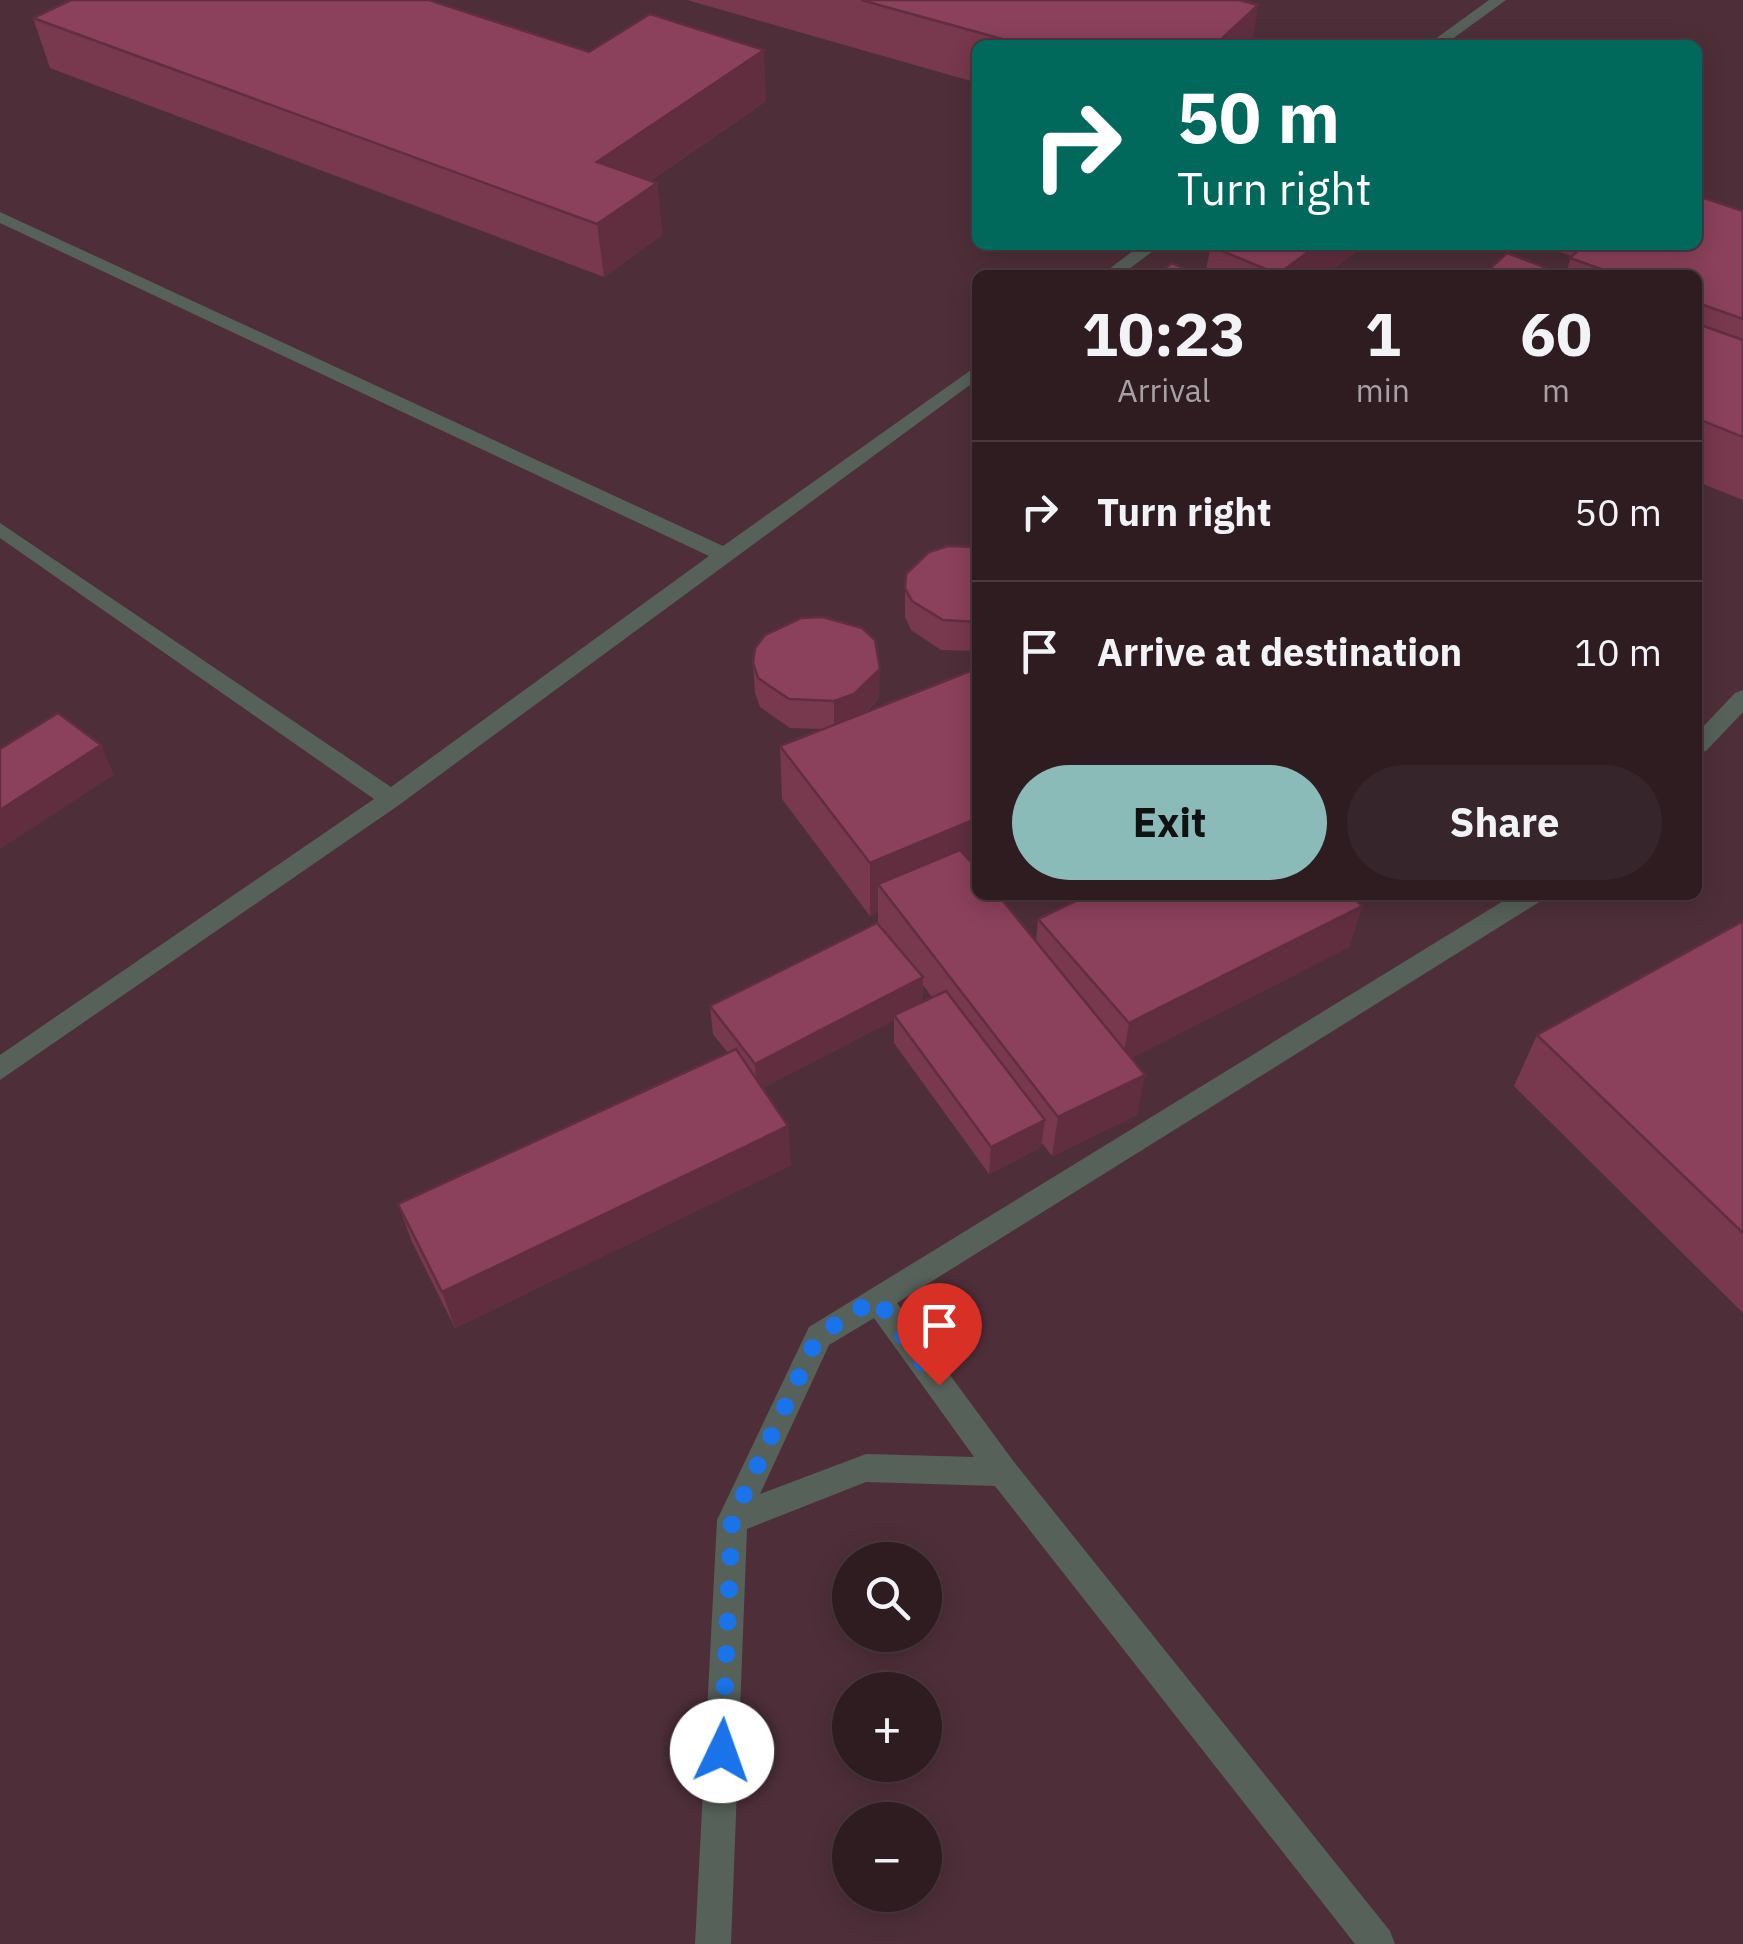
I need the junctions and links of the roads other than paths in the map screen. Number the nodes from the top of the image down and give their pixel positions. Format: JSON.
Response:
{"nodes":[{"id":1,"x":1499,"y":0,"type":"edge"},
{"id":2,"x":1441,"y":40,"type":"edge"},
{"id":3,"x":0,"y":217,"type":"edge"},
{"id":4,"x":1145,"y":250,"type":"edge"},
{"id":5,"x":1117,"y":270,"type":"edge"},
{"id":6,"x":972,"y":374,"type":"edge"},
{"id":7,"x":0,"y":528,"type":"edge"},
{"id":8,"x":724,"y":555,"type":"junction"},
{"id":9,"x":1743,"y":698,"type":"edge"},
{"id":10,"x":1702,"y":740,"type":"edge"},
{"id":11,"x":391,"y":798,"type":"junction"},
{"id":12,"x":1524,"y":900,"type":"edge"},
{"id":13,"x":0,"y":1069,"type":"edge"},
{"id":14,"x":876,"y":1298,"type":"junction"},
{"id":15,"x":1003,"y":1472,"type":"junction"},
{"id":16,"x":732,"y":1520,"type":"junction"},
{"id":17,"x":713,"y":1944,"type":"edge"},
{"id":18,"x":1378,"y":1944,"type":"edge"}],
"edges":[{"from":1,"to":2,"type":"street"},
{"from":3,"to":8,"type":"street"},
{"from":4,"to":5,"type":"street"},
{"from":6,"to":8,"type":"street"},
{"from":7,"to":11,"type":"street"},
{"from":8,"to":11,"type":"street"},
{"from":9,"to":10,"type":"street"},
{"from":11,"to":13,"type":"street"},
{"from":12,"to":14,"type":"street"},
{"from":14,"to":15,"type":"street"},
{"from":14,"to":16,"type":"street"},
{"from":15,"to":16,"type":"street"},
{"from":15,"to":18,"type":"street"},
{"from":16,"to":17,"type":"street"}]}
